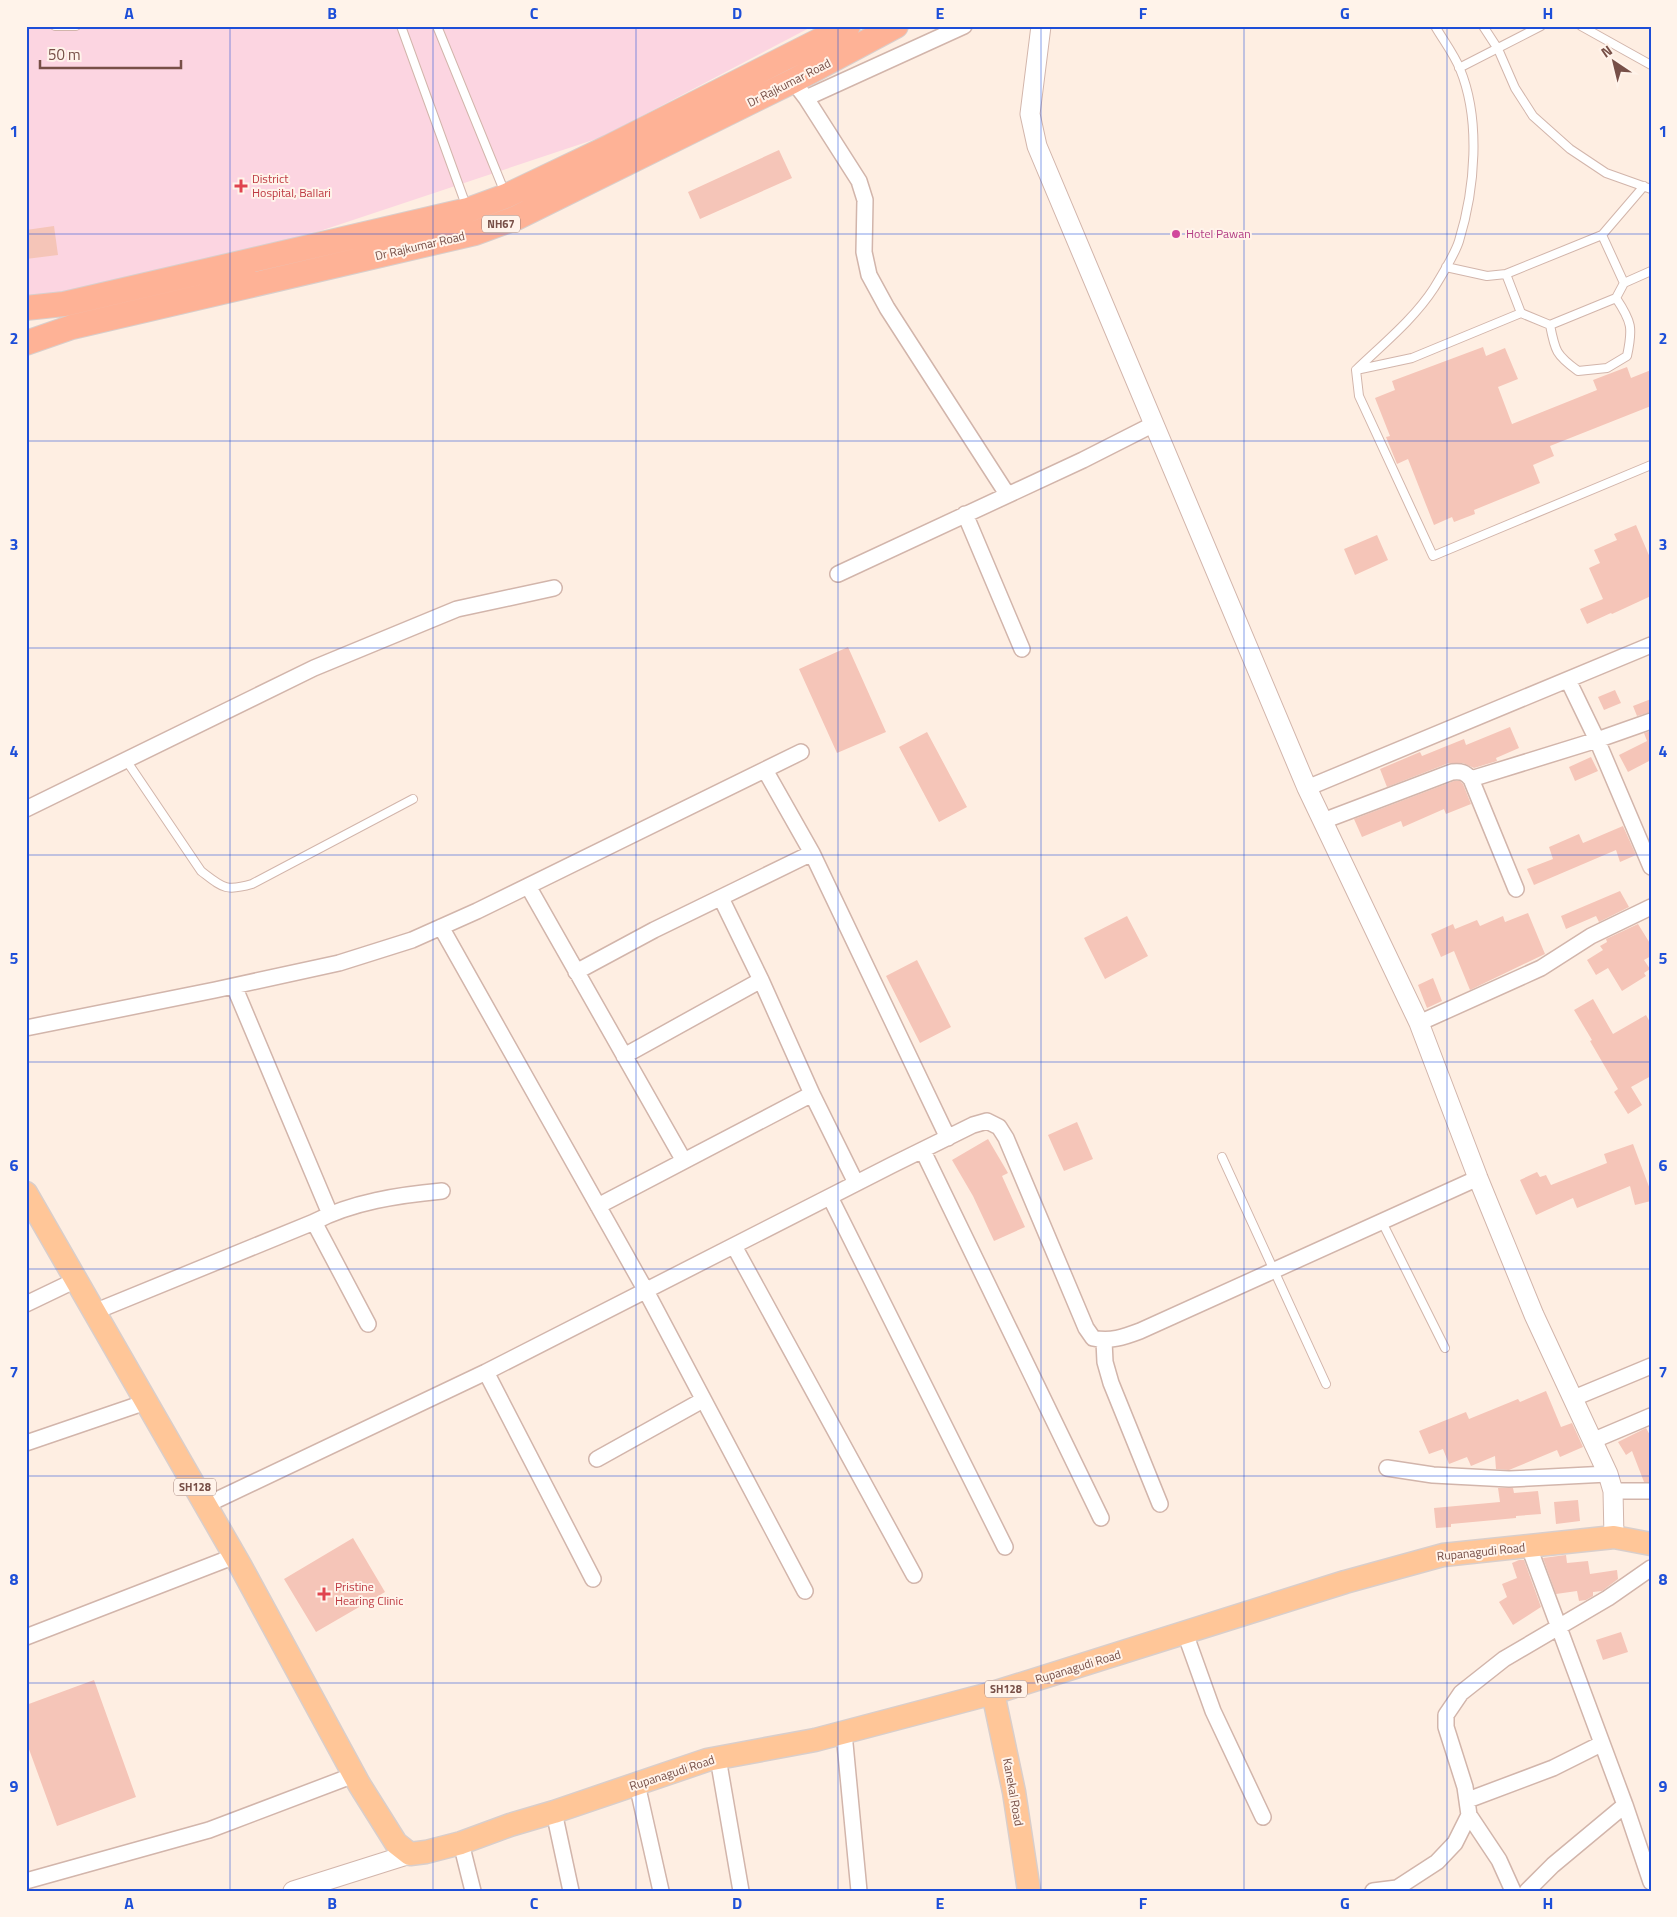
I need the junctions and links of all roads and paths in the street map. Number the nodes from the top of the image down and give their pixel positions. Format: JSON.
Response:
{"nodes":[{"id":1,"x":56,"y":26,"type":"edge"},
{"id":2,"x":76,"y":26,"type":"edge"},
{"id":3,"x":401,"y":26,"type":"edge"},
{"id":4,"x":437,"y":26,"type":"edge"},
{"id":5,"x":848,"y":26,"type":"edge"},
{"id":6,"x":896,"y":26,"type":"edge"},
{"id":7,"x":964,"y":26,"type":"edge"},
{"id":8,"x":1041,"y":26,"type":"edge"},
{"id":9,"x":1434,"y":26,"type":"edge"},
{"id":10,"x":1483,"y":26,"type":"edge"},
{"id":11,"x":1541,"y":26,"type":"edge"},
{"id":12,"x":1581,"y":26,"type":"edge"},
{"id":13,"x":1498,"y":49,"type":"junction"},
{"id":14,"x":1651,"y":65,"type":"edge"},
{"id":15,"x":1460,"y":68,"type":"junction"},
{"id":16,"x":800,"y":90,"type":"junction"},
{"id":17,"x":1647,"y":187,"type":"edge"},
{"id":18,"x":506,"y":196,"type":"junction"},
{"id":19,"x":468,"y":210,"type":"junction"},
{"id":20,"x":1602,"y":235,"type":"junction"},
{"id":21,"x":1446,"y":267,"type":"junction"},
{"id":22,"x":1651,"y":271,"type":"edge"},
{"id":23,"x":1506,"y":274,"type":"junction"},
{"id":24,"x":1624,"y":283,"type":"junction"},
{"id":25,"x":1616,"y":298,"type":"junction"},
{"id":26,"x":64,"y":304,"type":"junction"},
{"id":27,"x":26,"y":308,"type":"edge"},
{"id":28,"x":1521,"y":313,"type":"junction"},
{"id":29,"x":1550,"y":325,"type":"junction"},
{"id":30,"x":72,"y":327,"type":"junction"},
{"id":31,"x":26,"y":343,"type":"edge"},
{"id":32,"x":1356,"y":370,"type":"junction"},
{"id":33,"x":1154,"y":424,"type":"junction"},
{"id":34,"x":1651,"y":465,"type":"edge"},
{"id":35,"x":1007,"y":494,"type":"junction"},
{"id":36,"x":965,"y":514,"type":"junction"},
{"id":37,"x":838,"y":574,"type":"dead end"},
{"id":38,"x":554,"y":588,"type":"dead end"},
{"id":39,"x":1651,"y":645,"type":"edge"},
{"id":40,"x":1022,"y":649,"type":"dead end"},
{"id":41,"x":1568,"y":680,"type":"junction"},
{"id":42,"x":1651,"y":721,"type":"edge"},
{"id":43,"x":1597,"y":740,"type":"junction"},
{"id":44,"x":802,"y":752,"type":"dead end"},
{"id":45,"x":126,"y":760,"type":"junction"},
{"id":46,"x":765,"y":770,"type":"junction"},
{"id":47,"x":1471,"y":779,"type":"junction"},
{"id":48,"x":1307,"y":788,"type":"junction"},
{"id":49,"x":413,"y":799,"type":"dead end"},
{"id":50,"x":26,"y":809,"type":"edge"},
{"id":51,"x":1323,"y":821,"type":"junction"},
{"id":52,"x":812,"y":853,"type":"junction"},
{"id":53,"x":1649,"y":858,"type":"edge"},
{"id":54,"x":528,"y":886,"type":"junction"},
{"id":55,"x":1516,"y":889,"type":"dead end"},
{"id":56,"x":721,"y":898,"type":"junction"},
{"id":57,"x":1651,"y":907,"type":"edge"},
{"id":58,"x":441,"y":927,"type":"junction"},
{"id":59,"x":576,"y":972,"type":"junction"},
{"id":60,"x":761,"y":980,"type":"junction"},
{"id":61,"x":234,"y":986,"type":"junction"},
{"id":62,"x":1419,"y":1023,"type":"junction"},
{"id":63,"x":26,"y":1028,"type":"edge"},
{"id":64,"x":624,"y":1056,"type":"junction"},
{"id":65,"x":812,"y":1094,"type":"junction"},
{"id":66,"x":948,"y":1138,"type":"junction"},
{"id":67,"x":923,"y":1151,"type":"junction"},
{"id":68,"x":1222,"y":1157,"type":"dead end"},
{"id":69,"x":684,"y":1161,"type":"junction"},
{"id":70,"x":1478,"y":1178,"type":"junction"},
{"id":71,"x":856,"y":1183,"type":"junction"},
{"id":72,"x":442,"y":1191,"type":"dead end"},
{"id":73,"x":26,"y":1193,"type":"edge"},
{"id":74,"x":830,"y":1197,"type":"junction"},
{"id":75,"x":598,"y":1206,"type":"junction"},
{"id":76,"x":330,"y":1214,"type":"junction"},
{"id":77,"x":314,"y":1222,"type":"junction"},
{"id":78,"x":1382,"y":1222,"type":"junction"},
{"id":79,"x":734,"y":1246,"type":"junction"},
{"id":80,"x":1273,"y":1271,"type":"junction"},
{"id":81,"x":76,"y":1280,"type":"junction"},
{"id":82,"x":646,"y":1291,"type":"junction"},
{"id":83,"x":26,"y":1304,"type":"edge"},
{"id":84,"x":94,"y":1312,"type":"junction"},
{"id":85,"x":368,"y":1324,"type":"dead end"},
{"id":86,"x":1104,"y":1341,"type":"junction"},
{"id":87,"x":1445,"y":1348,"type":"dead end"},
{"id":88,"x":1651,"y":1366,"type":"edge"},
{"id":89,"x":486,"y":1372,"type":"junction"},
{"id":90,"x":1326,"y":1384,"type":"dead end"},
{"id":91,"x":1574,"y":1398,"type":"junction"},
{"id":92,"x":703,"y":1400,"type":"junction"},
{"id":93,"x":146,"y":1402,"type":"junction"},
{"id":94,"x":1651,"y":1416,"type":"edge"},
{"id":95,"x":1592,"y":1441,"type":"junction"},
{"id":96,"x":26,"y":1443,"type":"edge"},
{"id":97,"x":597,"y":1458,"type":"dead end"},
{"id":98,"x":1386,"y":1468,"type":"dead end"},
{"id":99,"x":1610,"y":1483,"type":"junction"},
{"id":100,"x":1651,"y":1491,"type":"edge"},
{"id":101,"x":1160,"y":1504,"type":"dead end"},
{"id":102,"x":206,"y":1505,"type":"junction"},
{"id":103,"x":1101,"y":1518,"type":"dead end"},
{"id":104,"x":1614,"y":1537,"type":"junction"},
{"id":105,"x":1651,"y":1544,"type":"edge"},
{"id":106,"x":1005,"y":1546,"type":"dead end"},
{"id":107,"x":1529,"y":1547,"type":"junction"},
{"id":108,"x":235,"y":1556,"type":"junction"},
{"id":109,"x":1651,"y":1568,"type":"edge"},
{"id":110,"x":914,"y":1574,"type":"dead end"},
{"id":111,"x":593,"y":1579,"type":"dead end"},
{"id":112,"x":805,"y":1591,"type":"dead end"},
{"id":113,"x":1560,"y":1626,"type":"junction"},
{"id":114,"x":1185,"y":1633,"type":"junction"},
{"id":115,"x":26,"y":1637,"type":"edge"},
{"id":116,"x":993,"y":1693,"type":"junction"},
{"id":117,"x":844,"y":1733,"type":"junction"},
{"id":118,"x":1601,"y":1744,"type":"junction"},
{"id":119,"x":718,"y":1758,"type":"junction"},
{"id":120,"x":356,"y":1779,"type":"junction"},
{"id":121,"x":637,"y":1784,"type":"junction"},
{"id":122,"x":1625,"y":1805,"type":"junction"},
{"id":123,"x":1469,"y":1807,"type":"junction"},
{"id":124,"x":554,"y":1812,"type":"junction"},
{"id":125,"x":1263,"y":1817,"type":"dead end"},
{"id":126,"x":461,"y":1843,"type":"junction"},
{"id":127,"x":410,"y":1854,"type":"junction"},
{"id":128,"x":26,"y":1881,"type":"edge"},
{"id":129,"x":1651,"y":1882,"type":"edge"},
{"id":130,"x":1398,"y":1889,"type":"edge"},
{"id":131,"x":293,"y":1891,"type":"edge"},
{"id":132,"x":473,"y":1891,"type":"edge"},
{"id":133,"x":571,"y":1891,"type":"edge"},
{"id":134,"x":661,"y":1891,"type":"edge"},
{"id":135,"x":741,"y":1891,"type":"edge"},
{"id":136,"x":859,"y":1891,"type":"edge"},
{"id":137,"x":1029,"y":1891,"type":"edge"},
{"id":138,"x":1373,"y":1891,"type":"edge"},
{"id":139,"x":1514,"y":1891,"type":"edge"},
{"id":140,"x":1527,"y":1891,"type":"edge"}],
"edges":[{"from":1,"to":2,"type":"lane"},
{"from":3,"to":19,"type":"lane"},
{"from":4,"to":18,"type":"lane"},
{"from":5,"to":18,"type":"highway","name":"Dr Rajkumar Road","number":"NH67"},
{"from":6,"to":16,"type":"highway","name":"Dr Rajkumar Road","number":"NH67"},
{"from":7,"to":16,"type":"street"},
{"from":8,"to":33,"type":"street"},
{"from":9,"to":15,"type":"lane"},
{"from":10,"to":13,"type":"lane"},
{"from":11,"to":13,"type":"lane"},
{"from":12,"to":14,"type":"lane"},
{"from":13,"to":15,"type":"lane"},
{"from":13,"to":17,"type":"lane"},
{"from":15,"to":21,"type":"lane"},
{"from":16,"to":30,"type":"highway","name":"Dr Rajkumar Road","number":"NH67"},
{"from":16,"to":35,"type":"street"},
{"from":17,"to":20,"type":"lane"},
{"from":18,"to":19,"type":"highway","name":"Dr Rajkumar Road","number":"NH67"},
{"from":19,"to":26,"type":"highway","name":"Dr Rajkumar Road","number":"NH67"},
{"from":20,"to":23,"type":"lane"},
{"from":20,"to":24,"type":"lane"},
{"from":21,"to":23,"type":"lane"},
{"from":21,"to":32,"type":"lane"},
{"from":22,"to":24,"type":"lane"},
{"from":23,"to":28,"type":"lane"},
{"from":24,"to":25,"type":"lane"},
{"from":25,"to":29,"type":"lane"},
{"from":25,"to":29,"type":"lane"},
{"from":26,"to":27,"type":"highway","name":"Dr Rajkumar Road","number":"NH67"},
{"from":26,"to":30,"type":"highway"},
{"from":28,"to":29,"type":"lane"},
{"from":28,"to":32,"type":"lane"},
{"from":30,"to":31,"type":"highway","name":"Dr Rajkumar Road","number":"NH67"},
{"from":32,"to":34,"type":"lane"},
{"from":33,"to":35,"type":"street"},
{"from":33,"to":48,"type":"street"},
{"from":35,"to":36,"type":"street"},
{"from":36,"to":37,"type":"street"},
{"from":36,"to":40,"type":"street"},
{"from":38,"to":45,"type":"street"},
{"from":39,"to":41,"type":"street"},
{"from":41,"to":43,"type":"street"},
{"from":41,"to":48,"type":"street"},
{"from":42,"to":43,"type":"street"},
{"from":43,"to":47,"type":"street"},
{"from":43,"to":53,"type":"street"},
{"from":44,"to":46,"type":"street"},
{"from":45,"to":49,"type":"lane"},
{"from":45,"to":50,"type":"street"},
{"from":46,"to":52,"type":"street"},
{"from":46,"to":54,"type":"street"},
{"from":47,"to":51,"type":"street"},
{"from":47,"to":55,"type":"street"},
{"from":48,"to":51,"type":"street"},
{"from":51,"to":62,"type":"street"},
{"from":52,"to":56,"type":"street"},
{"from":52,"to":66,"type":"street"},
{"from":54,"to":58,"type":"street"},
{"from":54,"to":59,"type":"street"},
{"from":56,"to":59,"type":"street"},
{"from":56,"to":60,"type":"street"},
{"from":57,"to":62,"type":"street"},
{"from":58,"to":61,"type":"street"},
{"from":58,"to":75,"type":"street"},
{"from":59,"to":64,"type":"street"},
{"from":60,"to":64,"type":"street"},
{"from":60,"to":65,"type":"street"},
{"from":61,"to":63,"type":"street"},
{"from":61,"to":76,"type":"street"},
{"from":62,"to":70,"type":"street"},
{"from":64,"to":69,"type":"street"},
{"from":65,"to":69,"type":"street"},
{"from":65,"to":71,"type":"street"},
{"from":66,"to":67,"type":"street"},
{"from":66,"to":86,"type":"street"},
{"from":67,"to":71,"type":"street"},
{"from":67,"to":103,"type":"street"},
{"from":68,"to":80,"type":"lane"},
{"from":69,"to":75,"type":"street"},
{"from":70,"to":78,"type":"street"},
{"from":70,"to":91,"type":"street"},
{"from":71,"to":74,"type":"street"},
{"from":72,"to":76,"type":"street"},
{"from":73,"to":81,"type":"main road","number":"SH128"},
{"from":74,"to":79,"type":"street"},
{"from":74,"to":106,"type":"street"},
{"from":75,"to":82,"type":"street"},
{"from":76,"to":77,"type":"street"},
{"from":77,"to":84,"type":"street"},
{"from":77,"to":85,"type":"street"},
{"from":78,"to":80,"type":"street"},
{"from":78,"to":87,"type":"lane"},
{"from":79,"to":82,"type":"street"},
{"from":79,"to":110,"type":"street"},
{"from":80,"to":86,"type":"street"},
{"from":80,"to":90,"type":"lane"},
{"from":81,"to":83,"type":"street"},
{"from":81,"to":84,"type":"main road","number":"SH128"},
{"from":82,"to":89,"type":"street"},
{"from":82,"to":92,"type":"street"},
{"from":84,"to":93,"type":"main road","number":"SH128"},
{"from":86,"to":101,"type":"street"},
{"from":88,"to":91,"type":"street"},
{"from":89,"to":102,"type":"street"},
{"from":89,"to":111,"type":"street"},
{"from":91,"to":95,"type":"street"},
{"from":92,"to":97,"type":"street"},
{"from":92,"to":112,"type":"street"},
{"from":93,"to":96,"type":"street"},
{"from":93,"to":102,"type":"main road","number":"SH128"},
{"from":94,"to":95,"type":"street"},
{"from":95,"to":99,"type":"street"},
{"from":98,"to":99,"type":"street"},
{"from":99,"to":100,"type":"street"},
{"from":99,"to":104,"type":"street"},
{"from":102,"to":108,"type":"main road","number":"SH128"},
{"from":104,"to":105,"type":"main road","name":"Rupanagudi Road","number":"SH128"},
{"from":104,"to":107,"type":"main road","name":"Rupanagudi Road","number":"SH128"},
{"from":107,"to":113,"type":"street"},
{"from":107,"to":114,"type":"main road","name":"Rupanagudi Road","number":"SH128"},
{"from":108,"to":115,"type":"street"},
{"from":108,"to":120,"type":"main road","number":"SH128"},
{"from":109,"to":113,"type":"street"},
{"from":113,"to":118,"type":"street"},
{"from":113,"to":123,"type":"street"},
{"from":114,"to":116,"type":"main road","name":"Rupanagudi Road","number":"SH128"},
{"from":114,"to":125,"type":"street"},
{"from":116,"to":117,"type":"main road","name":"Rupanagudi Road","number":"SH128"},
{"from":116,"to":137,"type":"main road","name":"Kanekal Road"},
{"from":117,"to":119,"type":"main road","name":"Rupanagudi Road","number":"SH128"},
{"from":117,"to":136,"type":"street"},
{"from":118,"to":122,"type":"street"},
{"from":118,"to":123,"type":"street"},
{"from":119,"to":121,"type":"main road","name":"Rupanagudi Road","number":"SH128"},
{"from":119,"to":135,"type":"street"},
{"from":120,"to":127,"type":"main road","number":"SH128"},
{"from":120,"to":128,"type":"street"},
{"from":121,"to":124,"type":"main road","name":"Rupanagudi Road","number":"SH128"},
{"from":121,"to":134,"type":"street"},
{"from":122,"to":129,"type":"street"},
{"from":122,"to":140,"type":"street"},
{"from":123,"to":130,"type":"street"},
{"from":123,"to":139,"type":"street"},
{"from":124,"to":126,"type":"main road","name":"Rupanagudi Road","number":"SH128"},
{"from":124,"to":133,"type":"street"},
{"from":126,"to":127,"type":"main road","name":"Rupanagudi Road","number":"SH128"},
{"from":126,"to":132,"type":"street"},
{"from":127,"to":131,"type":"street","number":"SH128"},
{"from":130,"to":138,"type":"street"}]}
